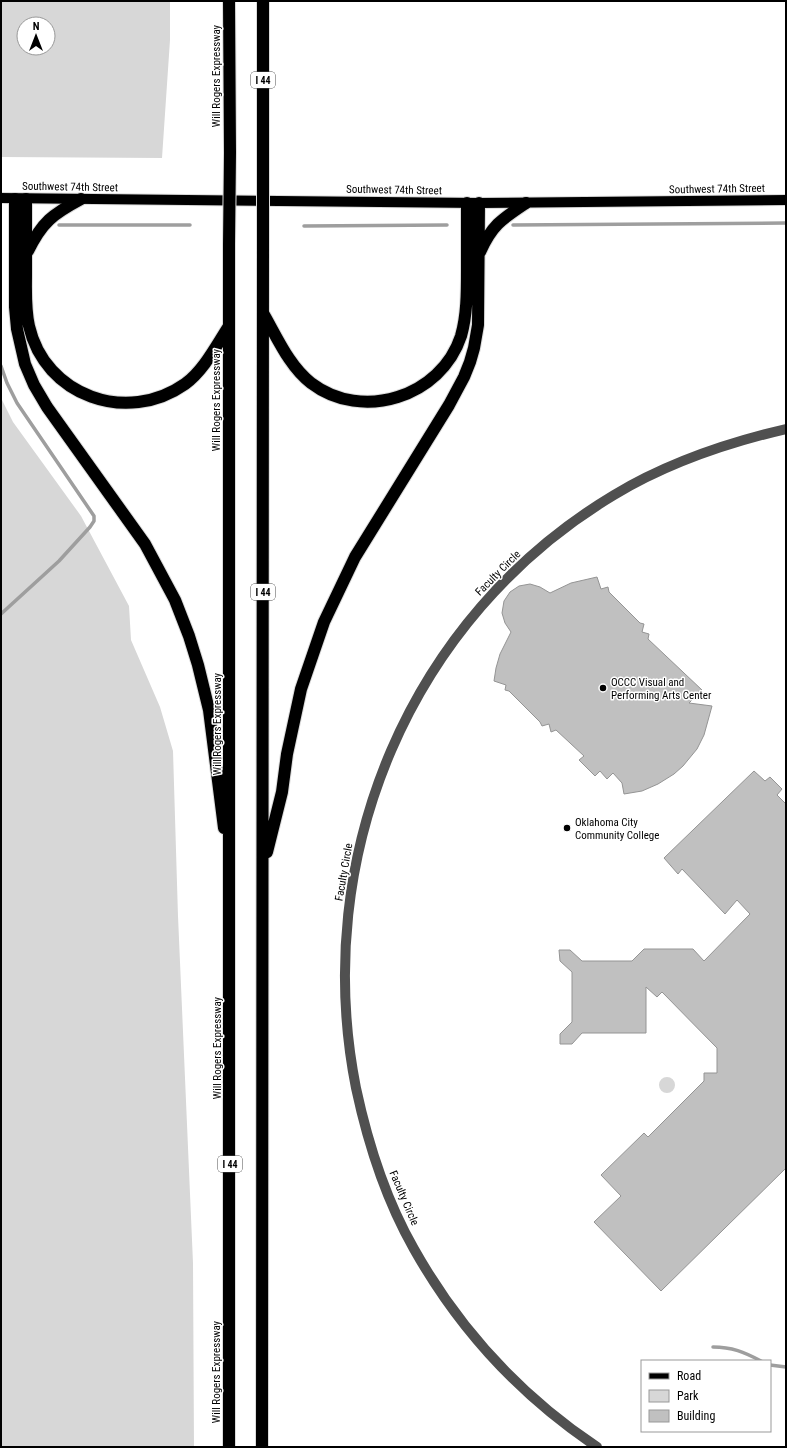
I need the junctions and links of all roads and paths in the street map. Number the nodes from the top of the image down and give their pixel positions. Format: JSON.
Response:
{"nodes":[{"id":1,"x":229,"y":1,"type":"edge"},
{"id":2,"x":263,"y":1,"type":"edge"},
{"id":3,"x":1,"y":198,"type":"edge"},
{"id":4,"x":21,"y":199,"type":"junction"},
{"id":5,"x":81,"y":199,"type":"junction"},
{"id":6,"x":786,"y":200,"type":"edge"},
{"id":7,"x":473,"y":203,"type":"junction"},
{"id":8,"x":526,"y":203,"type":"junction"},
{"id":9,"x":26,"y":256,"type":"junction"},
{"id":10,"x":478,"y":257,"type":"junction"},
{"id":11,"x":263,"y":312,"type":"junction"},
{"id":12,"x":229,"y":326,"type":"junction"},
{"id":13,"x":786,"y":429,"type":"edge"},
{"id":14,"x":263,"y":871,"type":"junction"},
{"id":15,"x":230,"y":880,"type":"junction"},
{"id":16,"x":229,"y":1447,"type":"edge"},
{"id":17,"x":262,"y":1447,"type":"edge"},
{"id":18,"x":597,"y":1447,"type":"edge"}],
"edges":[{"from":1,"to":12,"type":"highway","name":"Will Rogers Expressway","number":"I 44","bridge":true},
{"from":2,"to":11,"type":"highway","number":"I 44","bridge":true},
{"from":3,"to":4,"type":"main road","name":"Southwest 74th Street"},
{"from":4,"to":5,"type":"main road","name":"Southwest 74th Street"},
{"from":4,"to":9,"type":"highway"},
{"from":4,"to":15,"type":"highway"},
{"from":5,"to":7,"type":"main road","name":"Southwest 74th Street"},
{"from":5,"to":9,"type":"highway"},
{"from":6,"to":8,"type":"main road","name":"Southwest 74th Street"},
{"from":7,"to":8,"type":"main road","name":"Southwest 74th Street"},
{"from":7,"to":10,"type":"highway"},
{"from":7,"to":11,"type":"highway"},
{"from":8,"to":10,"type":"highway"},
{"from":9,"to":12,"type":"highway"},
{"from":10,"to":14,"type":"highway"},
{"from":11,"to":14,"type":"highway","number":"I 44"},
{"from":12,"to":15,"type":"highway","name":"Will Rogers Expressway","number":"I 44"},
{"from":13,"to":18,"type":"street","name":"Faculty Circle"},
{"from":14,"to":17,"type":"highway","number":"I 44"},
{"from":15,"to":16,"type":"highway","name":"Will Rogers Expressway","number":"I 44"}]}
